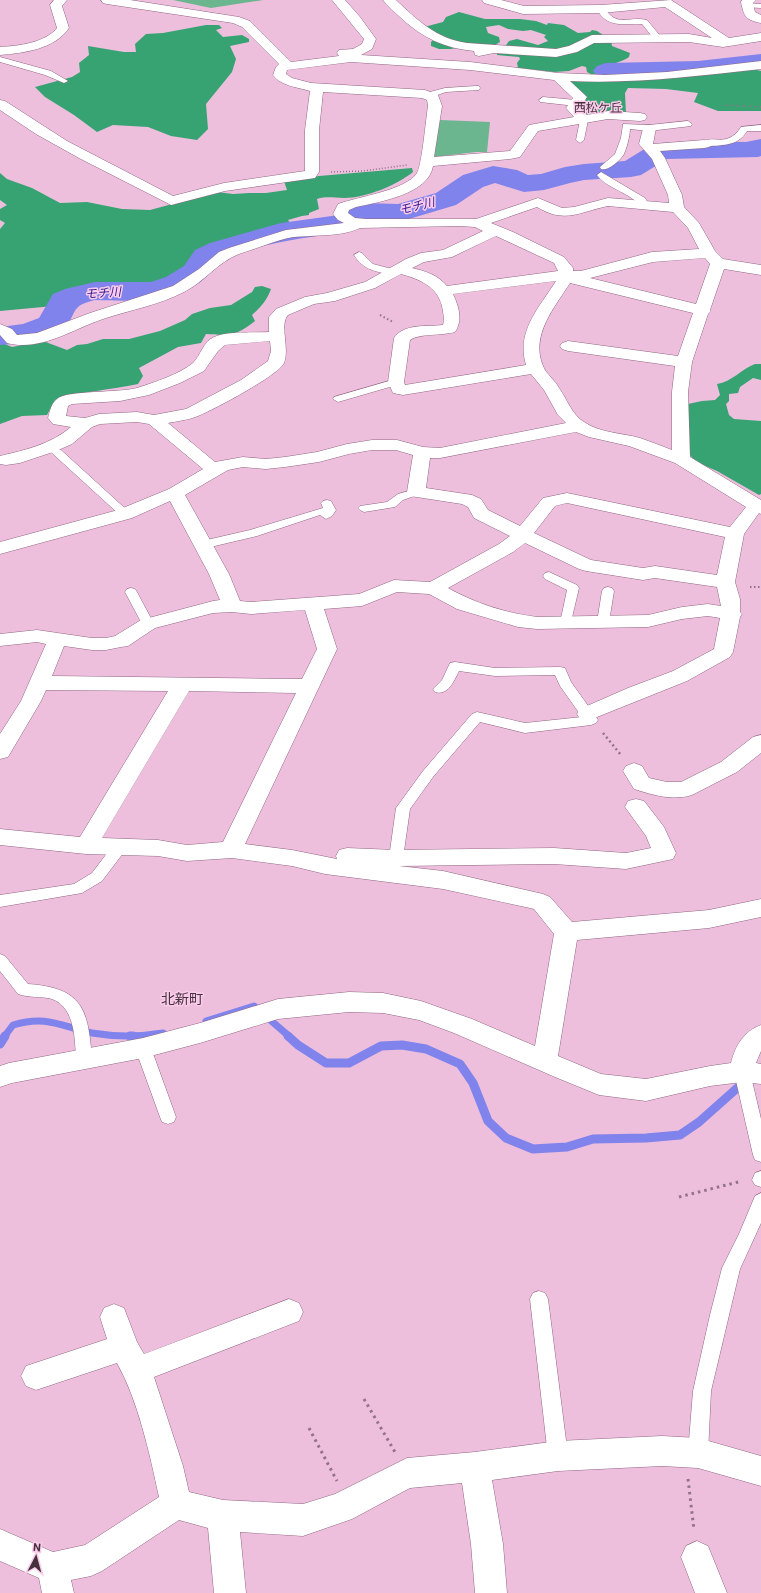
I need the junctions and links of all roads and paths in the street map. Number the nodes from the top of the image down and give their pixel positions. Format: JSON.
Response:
{"nodes":[{"id":1,"x":61,"y":0,"type":"edge"},
{"id":2,"x":107,"y":0,"type":"edge"},
{"id":3,"x":338,"y":0,"type":"edge"},
{"id":4,"x":389,"y":0,"type":"edge"},
{"id":5,"x":488,"y":0,"type":"edge"},
{"id":6,"x":665,"y":2,"type":"edge"},
{"id":7,"x":761,"y":6,"type":"edge"},
{"id":8,"x":601,"y":9,"type":"junction"},
{"id":9,"x":755,"y":13,"type":"edge"},
{"id":10,"x":761,"y":37,"type":"edge"},
{"id":11,"x":658,"y":38,"type":"junction"},
{"id":12,"x":728,"y":43,"type":"junction"},
{"id":13,"x":494,"y":49,"type":"junction"},
{"id":14,"x":0,"y":51,"type":"edge"},
{"id":15,"x":278,"y":55,"type":"junction"},
{"id":16,"x":750,"y":58,"type":"edge"},
{"id":17,"x":0,"y":59,"type":"edge"},
{"id":18,"x":429,"y":63,"type":"junction"},
{"id":19,"x":288,"y":66,"type":"junction"},
{"id":20,"x":558,"y":77,"type":"junction"},
{"id":21,"x":64,"y":81,"type":"dead end"},
{"id":22,"x":317,"y":88,"type":"junction"},
{"id":23,"x":476,"y":88,"type":"dead end"},
{"id":24,"x":429,"y":95,"type":"junction"},
{"id":25,"x":543,"y":100,"type":"dead end"},
{"id":26,"x":576,"y":103,"type":"junction"},
{"id":27,"x":0,"y":104,"type":"edge"},
{"id":28,"x":724,"y":105,"type":"dead end"},
{"id":29,"x":761,"y":108,"type":"edge"},
{"id":30,"x":584,"y":120,"type":"junction"},
{"id":31,"x":644,"y":122,"type":"junction"},
{"id":32,"x":688,"y":124,"type":"dead end"},
{"id":33,"x":761,"y":128,"type":"edge"},
{"id":34,"x":580,"y":140,"type":"dead end"},
{"id":35,"x":704,"y":144,"type":"joint"},
{"id":36,"x":653,"y":151,"type":"junction"},
{"id":37,"x":427,"y":162,"type":"junction"},
{"id":38,"x":312,"y":172,"type":"junction"},
{"id":39,"x":645,"y":206,"type":"junction"},
{"id":40,"x":677,"y":208,"type":"junction"},
{"id":41,"x":358,"y":223,"type":"junction"},
{"id":42,"x":477,"y":224,"type":"junction"},
{"id":43,"x":496,"y":230,"type":"junction"},
{"id":44,"x":359,"y":255,"type":"dead end"},
{"id":45,"x":714,"y":258,"type":"junction"},
{"id":46,"x":396,"y":270,"type":"junction"},
{"id":47,"x":761,"y":270,"type":"edge"},
{"id":48,"x":566,"y":276,"type":"junction"},
{"id":49,"x":444,"y":291,"type":"junction"},
{"id":50,"x":703,"y":310,"type":"junction"},
{"id":51,"x":0,"y":329,"type":"edge"},
{"id":52,"x":276,"y":336,"type":"junction"},
{"id":53,"x":568,"y":346,"type":"dead end"},
{"id":54,"x":684,"y":362,"type":"junction"},
{"id":55,"x":535,"y":368,"type":"junction"},
{"id":56,"x":396,"y":382,"type":"junction"},
{"id":57,"x":338,"y":399,"type":"dead end"},
{"id":58,"x":154,"y":420,"type":"junction"},
{"id":59,"x":86,"y":423,"type":"junction"},
{"id":60,"x":578,"y":426,"type":"junction"},
{"id":61,"x":57,"y":452,"type":"dead end"},
{"id":62,"x":422,"y":452,"type":"junction"},
{"id":63,"x":681,"y":459,"type":"junction"},
{"id":64,"x":6,"y":460,"type":"dead end"},
{"id":65,"x":214,"y":470,"type":"junction"},
{"id":66,"x":416,"y":492,"type":"junction"},
{"id":67,"x":175,"y":493,"type":"junction"},
{"id":68,"x":327,"y":504,"type":"dead end"},
{"id":69,"x":758,"y":506,"type":"edge"},
{"id":70,"x":364,"y":508,"type":"dead end"},
{"id":71,"x":125,"y":514,"type":"junction"},
{"id":72,"x":735,"y":534,"type":"junction"},
{"id":73,"x":524,"y":535,"type":"junction"},
{"id":74,"x":202,"y":544,"type":"junction"},
{"id":75,"x":1,"y":547,"type":"edge"},
{"id":76,"x":549,"y":576,"type":"dead end"},
{"id":77,"x":725,"y":582,"type":"junction"},
{"id":78,"x":433,"y":588,"type":"junction"},
{"id":79,"x":608,"y":591,"type":"dead end"},
{"id":80,"x":131,"y":592,"type":"dead end"},
{"id":81,"x":313,"y":604,"type":"junction"},
{"id":82,"x":232,"y":606,"type":"junction"},
{"id":83,"x":732,"y":614,"type":"junction"},
{"id":84,"x":602,"y":622,"type":"junction"},
{"id":85,"x":566,"y":623,"type":"junction"},
{"id":86,"x":148,"y":624,"type":"junction"},
{"id":87,"x":58,"y":638,"type":"junction"},
{"id":88,"x":0,"y":640,"type":"edge"},
{"id":89,"x":38,"y":683,"type":"junction"},
{"id":90,"x":182,"y":685,"type":"junction"},
{"id":91,"x":310,"y":686,"type":"junction"},
{"id":92,"x":440,"y":689,"type":"dead end"},
{"id":93,"x":589,"y":717,"type":"junction"},
{"id":94,"x":761,"y":742,"type":"edge"},
{"id":95,"x":0,"y":752,"type":"edge"},
{"id":96,"x":634,"y":771,"type":"joint"},
{"id":97,"x":636,"y":807,"type":"dead end"},
{"id":98,"x":0,"y":837,"type":"edge"},
{"id":99,"x":86,"y":846,"type":"junction"},
{"id":100,"x":119,"y":848,"type":"junction"},
{"id":101,"x":232,"y":850,"type":"junction"},
{"id":102,"x":292,"y":858,"type":"junction"},
{"id":103,"x":396,"y":858,"type":"junction"},
{"id":104,"x":0,"y":901,"type":"edge"},
{"id":105,"x":761,"y":908,"type":"edge"},
{"id":106,"x":566,"y":932,"type":"junction"},
{"id":107,"x":0,"y":960,"type":"edge"},
{"id":108,"x":761,"y":1035,"type":"edge"},
{"id":109,"x":143,"y":1048,"type":"junction"},
{"id":110,"x":84,"y":1059,"type":"junction"},
{"id":111,"x":545,"y":1061,"type":"junction"},
{"id":112,"x":751,"y":1073,"type":"edge"},
{"id":113,"x":0,"y":1077,"type":"edge"},
{"id":114,"x":168,"y":1117,"type":"dead end"},
{"id":115,"x":761,"y":1155,"type":"edge"},
{"id":116,"x":756,"y":1179,"type":"edge"},
{"id":117,"x":679,"y":1197,"type":"dead end"},
{"id":118,"x":761,"y":1201,"type":"edge"},
{"id":119,"x":539,"y":1299,"type":"dead end"},
{"id":120,"x":289,"y":1312,"type":"dead end"},
{"id":121,"x":114,"y":1317,"type":"dead end"},
{"id":122,"x":130,"y":1359,"type":"junction"},
{"id":123,"x":36,"y":1376,"type":"dead end"},
{"id":124,"x":364,"y":1399,"type":"dead end"},
{"id":125,"x":309,"y":1428,"type":"dead end"},
{"id":126,"x":692,"y":1453,"type":"junction"},
{"id":127,"x":558,"y":1456,"type":"junction"},
{"id":128,"x":475,"y":1467,"type":"junction"},
{"id":129,"x":761,"y":1471,"type":"edge"},
{"id":130,"x":407,"y":1473,"type":"junction"},
{"id":131,"x":379,"y":1488,"type":"junction"},
{"id":132,"x":176,"y":1504,"type":"junction"},
{"id":133,"x":223,"y":1516,"type":"junction"},
{"id":134,"x":0,"y":1545,"type":"edge"},
{"id":135,"x":698,"y":1557,"type":"joint"},
{"id":136,"x":56,"y":1581,"type":"edge"},
{"id":137,"x":230,"y":1593,"type":"edge"},
{"id":138,"x":491,"y":1593,"type":"edge"},
{"id":139,"x":710,"y":1593,"type":"edge"}],
"edges":[{"from":1,"to":14,"type":"street"},
{"from":2,"to":15,"type":"street"},
{"from":3,"to":15,"type":"street"},
{"from":4,"to":13,"type":"street"},
{"from":5,"to":8,"type":"street"},
{"from":6,"to":8,"type":"street"},
{"from":6,"to":12,"type":"street"},
{"from":7,"to":9,"type":"lane"},
{"from":8,"to":11,"type":"lane"},
{"from":9,"to":16,"type":"street"},
{"from":10,"to":16,"type":"street"},
{"from":11,"to":12,"type":"street"},
{"from":11,"to":13,"type":"street"},
{"from":12,"to":16,"type":"street"},
{"from":13,"to":18,"type":"street"},
{"from":15,"to":19,"type":"street"},
{"from":16,"to":20,"type":"street"},
{"from":17,"to":21,"type":"lane"},
{"from":18,"to":19,"type":"street"},
{"from":18,"to":20,"type":"street"},
{"from":19,"to":22,"type":"street"},
{"from":20,"to":26,"type":"street"},
{"from":22,"to":24,"type":"street"},
{"from":22,"to":38,"type":"street"},
{"from":23,"to":24,"type":"lane"},
{"from":24,"to":37,"type":"street"},
{"from":25,"to":26,"type":"lane"},
{"from":26,"to":30,"type":"street"},
{"from":27,"to":38,"type":"street"},
{"from":28,"to":29,"type":"path"},
{"from":30,"to":31,"type":"street"},
{"from":30,"to":34,"type":"lane"},
{"from":30,"to":37,"type":"street"},
{"from":31,"to":32,"type":"lane"},
{"from":31,"to":36,"type":"street"},
{"from":31,"to":39,"type":"lane"},
{"from":33,"to":35,"type":"lane"},
{"from":35,"to":36,"type":"street"},
{"from":36,"to":40,"type":"street"},
{"from":37,"to":38,"type":"path"},
{"from":37,"to":41,"type":"street"},
{"from":39,"to":40,"type":"street"},
{"from":39,"to":42,"type":"street"},
{"from":40,"to":45,"type":"street"},
{"from":41,"to":42,"type":"street"},
{"from":41,"to":51,"type":"street"},
{"from":42,"to":43,"type":"street"},
{"from":43,"to":46,"type":"street"},
{"from":43,"to":48,"type":"street"},
{"from":44,"to":46,"type":"lane"},
{"from":45,"to":47,"type":"street"},
{"from":45,"to":48,"type":"street"},
{"from":45,"to":50,"type":"street"},
{"from":46,"to":49,"type":"street"},
{"from":46,"to":52,"type":"street"},
{"from":48,"to":49,"type":"street"},
{"from":48,"to":50,"type":"street"},
{"from":48,"to":55,"type":"street"},
{"from":49,"to":56,"type":"street"},
{"from":50,"to":54,"type":"street"},
{"from":52,"to":58,"type":"street"},
{"from":52,"to":59,"type":"street"},
{"from":53,"to":54,"type":"street"},
{"from":54,"to":63,"type":"street"},
{"from":55,"to":56,"type":"street"},
{"from":55,"to":60,"type":"street"},
{"from":56,"to":57,"type":"lane"},
{"from":58,"to":59,"type":"street"},
{"from":58,"to":65,"type":"street"},
{"from":59,"to":64,"type":"street"},
{"from":60,"to":62,"type":"street"},
{"from":60,"to":63,"type":"street"},
{"from":61,"to":71,"type":"lane"},
{"from":62,"to":65,"type":"street"},
{"from":62,"to":66,"type":"street"},
{"from":63,"to":69,"type":"street"},
{"from":65,"to":67,"type":"street"},
{"from":66,"to":70,"type":"lane"},
{"from":66,"to":73,"type":"street"},
{"from":67,"to":71,"type":"street"},
{"from":67,"to":74,"type":"street"},
{"from":68,"to":74,"type":"lane"},
{"from":69,"to":72,"type":"street"},
{"from":71,"to":75,"type":"street"},
{"from":72,"to":73,"type":"street"},
{"from":72,"to":77,"type":"street"},
{"from":73,"to":77,"type":"street"},
{"from":73,"to":78,"type":"street"},
{"from":74,"to":82,"type":"street"},
{"from":76,"to":85,"type":"lane"},
{"from":77,"to":83,"type":"street"},
{"from":78,"to":81,"type":"street"},
{"from":78,"to":85,"type":"street"},
{"from":79,"to":84,"type":"lane"},
{"from":80,"to":86,"type":"lane"},
{"from":81,"to":82,"type":"street"},
{"from":81,"to":91,"type":"street"},
{"from":82,"to":86,"type":"street"},
{"from":83,"to":84,"type":"street"},
{"from":83,"to":93,"type":"street"},
{"from":84,"to":85,"type":"street"},
{"from":86,"to":87,"type":"street"},
{"from":87,"to":88,"type":"street"},
{"from":87,"to":89,"type":"street"},
{"from":89,"to":90,"type":"street"},
{"from":89,"to":95,"type":"street"},
{"from":90,"to":91,"type":"street"},
{"from":90,"to":99,"type":"street"},
{"from":91,"to":101,"type":"street"},
{"from":92,"to":93,"type":"lane"},
{"from":93,"to":96,"type":"path"},
{"from":93,"to":103,"type":"lane"},
{"from":94,"to":96,"type":"street"},
{"from":97,"to":103,"type":"street"},
{"from":98,"to":99,"type":"street"},
{"from":99,"to":100,"type":"street"},
{"from":100,"to":101,"type":"street"},
{"from":100,"to":104,"type":"lane"},
{"from":101,"to":102,"type":"street"},
{"from":102,"to":103,"type":"street"},
{"from":102,"to":106,"type":"street"},
{"from":105,"to":106,"type":"street"},
{"from":106,"to":111,"type":"street"},
{"from":107,"to":110,"type":"lane"},
{"from":108,"to":112,"type":"street"},
{"from":109,"to":110,"type":"street"},
{"from":109,"to":111,"type":"street"},
{"from":109,"to":114,"type":"lane"},
{"from":110,"to":113,"type":"street"},
{"from":111,"to":112,"type":"street"},
{"from":112,"to":115,"type":"lane"},
{"from":116,"to":117,"type":"path"},
{"from":118,"to":126,"type":"lane"},
{"from":119,"to":127,"type":"lane"},
{"from":120,"to":122,"type":"street"},
{"from":121,"to":122,"type":"street"},
{"from":122,"to":123,"type":"street"},
{"from":122,"to":132,"type":"street"},
{"from":124,"to":130,"type":"path"},
{"from":125,"to":131,"type":"path"},
{"from":126,"to":127,"type":"street"},
{"from":126,"to":129,"type":"street"},
{"from":126,"to":135,"type":"path"},
{"from":127,"to":128,"type":"street"},
{"from":128,"to":130,"type":"street"},
{"from":128,"to":138,"type":"street"},
{"from":130,"to":131,"type":"street"},
{"from":131,"to":133,"type":"street"},
{"from":132,"to":133,"type":"street"},
{"from":132,"to":136,"type":"street"},
{"from":133,"to":137,"type":"street"},
{"from":134,"to":136,"type":"street"},
{"from":135,"to":139,"type":"street"}]}
